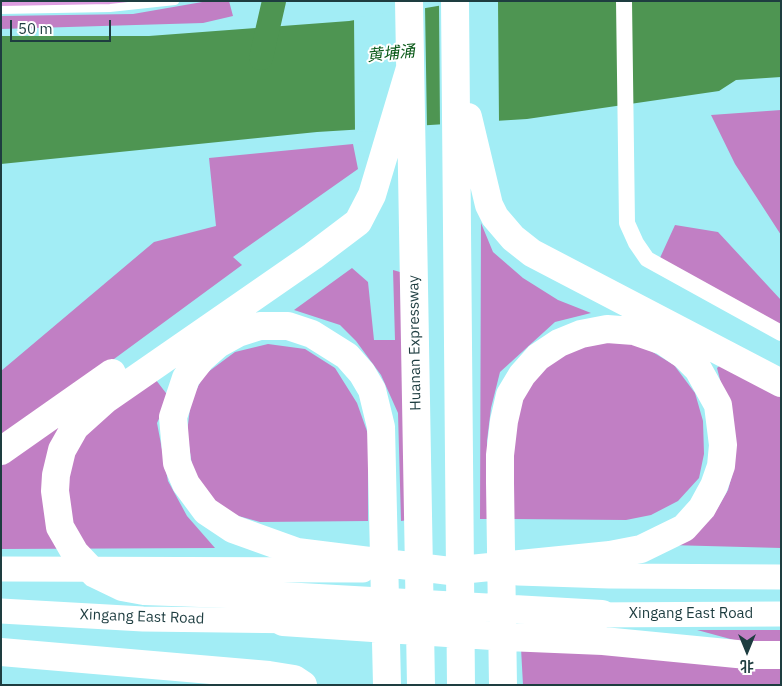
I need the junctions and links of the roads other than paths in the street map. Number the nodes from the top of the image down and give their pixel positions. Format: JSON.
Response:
{"nodes":[{"id":1,"x":175,"y":1,"type":"edge"},
{"id":2,"x":409,"y":1,"type":"edge"},
{"id":3,"x":455,"y":1,"type":"edge"},
{"id":4,"x":624,"y":1,"type":"edge"},
{"id":5,"x":1,"y":10,"type":"edge"},
{"id":6,"x":398,"y":154,"type":"junction"},
{"id":7,"x":467,"y":154,"type":"junction"},
{"id":8,"x":256,"y":294,"type":"junction"},
{"id":9,"x":781,"y":333,"type":"edge"},
{"id":10,"x":691,"y":335,"type":"junction"},
{"id":11,"x":781,"y":376,"type":"edge"},
{"id":12,"x":781,"y":383,"type":"edge"},
{"id":13,"x":1,"y":451,"type":"edge"},
{"id":14,"x":288,"y":561,"type":"junction"},
{"id":15,"x":610,"y":566,"type":"junction"},
{"id":16,"x":1,"y":569,"type":"edge"},
{"id":17,"x":781,"y":577,"type":"edge"},
{"id":18,"x":1,"y":612,"type":"edge"},
{"id":19,"x":602,"y":614,"type":"junction"},
{"id":20,"x":781,"y":614,"type":"edge"},
{"id":21,"x":283,"y":622,"type":"junction"},
{"id":22,"x":1,"y":652,"type":"edge"},
{"id":23,"x":781,"y":655,"type":"edge"},
{"id":24,"x":303,"y":685,"type":"edge"},
{"id":25,"x":387,"y":685,"type":"edge"},
{"id":26,"x":421,"y":685,"type":"edge"},
{"id":27,"x":461,"y":685,"type":"edge"},
{"id":28,"x":503,"y":685,"type":"edge"}],
"edges":[{"from":1,"to":5,"type":"lane"},
{"from":2,"to":6,"type":"highway","name":"Huanan Expressway"},
{"from":3,"to":7,"type":"highway"},
{"from":4,"to":9,"type":"street"},
{"from":6,"to":8,"type":"highway"},
{"from":6,"to":26,"type":"highway","name":"Huanan Expressway"},
{"from":7,"to":10,"type":"highway"},
{"from":7,"to":27,"type":"highway"},
{"from":8,"to":13,"type":"highway"},
{"from":8,"to":19,"type":"highway"},
{"from":10,"to":11,"type":"highway"},
{"from":10,"to":12,"type":"highway"},
{"from":14,"to":15,"type":"highway"},
{"from":14,"to":16,"type":"main road"},
{"from":14,"to":25,"type":"highway"},
{"from":15,"to":17,"type":"main road"},
{"from":15,"to":28,"type":"highway"},
{"from":18,"to":21,"type":"main road","name":"Xingang East Road"},
{"from":19,"to":20,"type":"main road","name":"Xingang East Road"},
{"from":19,"to":21,"type":"main road","name":"Xingang East Road"},
{"from":21,"to":23,"type":"highway"},
{"from":22,"to":24,"type":"highway"}]}
